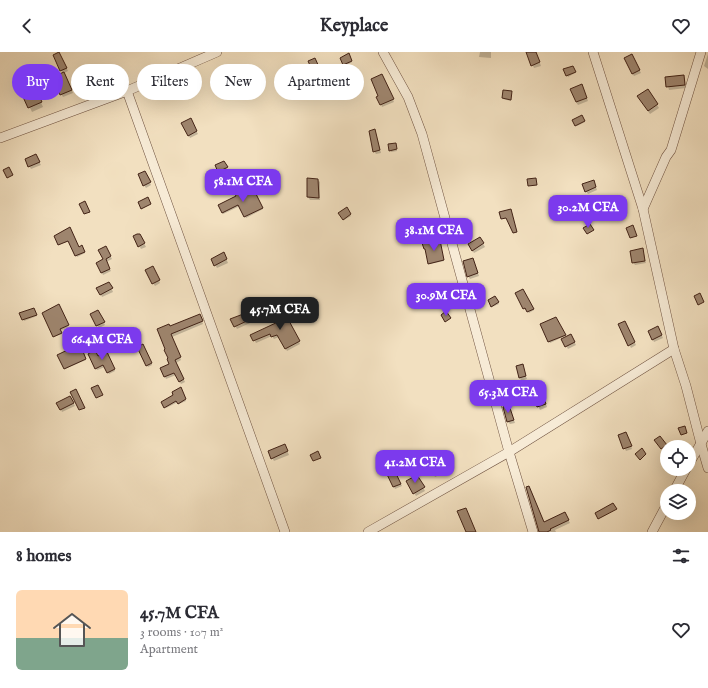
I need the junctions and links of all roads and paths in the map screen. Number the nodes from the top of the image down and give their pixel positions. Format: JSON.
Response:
{"nodes":[{"id":1,"x":217,"y":52,"type":"edge"},
{"id":2,"x":383,"y":52,"type":"edge"},
{"id":3,"x":593,"y":52,"type":"edge"},
{"id":4,"x":701,"y":52,"type":"edge"},
{"id":5,"x":129,"y":90,"type":"edge"},
{"id":6,"x":129,"y":97,"type":"edge"},
{"id":7,"x":103,"y":100,"type":"edge"},
{"id":8,"x":0,"y":138,"type":"edge"},
{"id":9,"x":643,"y":209,"type":"junction"},
{"id":10,"x":674,"y":349,"type":"junction"},
{"id":11,"x":708,"y":431,"type":"edge"},
{"id":12,"x":700,"y":444,"type":"junction"},
{"id":13,"x":696,"y":451,"type":"edge"},
{"id":14,"x":708,"y":451,"type":"edge"},
{"id":15,"x":509,"y":452,"type":"junction"},
{"id":16,"x":708,"y":468,"type":"edge"},
{"id":17,"x":660,"y":517,"type":"edge"},
{"id":18,"x":285,"y":532,"type":"edge"},
{"id":19,"x":368,"y":532,"type":"edge"},
{"id":20,"x":533,"y":532,"type":"edge"},
{"id":21,"x":652,"y":532,"type":"edge"}],
"edges":[{"from":1,"to":5,"type":"street"},
{"from":2,"to":15,"type":"street"},
{"from":3,"to":9,"type":"street"},
{"from":4,"to":9,"type":"street"},
{"from":6,"to":18,"type":"street"},
{"from":7,"to":8,"type":"street"},
{"from":9,"to":10,"type":"street"},
{"from":10,"to":12,"type":"street"},
{"from":10,"to":15,"type":"street"},
{"from":11,"to":12,"type":"street"},
{"from":12,"to":13,"type":"street"},
{"from":12,"to":14,"type":"street"},
{"from":12,"to":16,"type":"street"},
{"from":15,"to":19,"type":"street"},
{"from":15,"to":20,"type":"street"},
{"from":17,"to":21,"type":"street"}]}
